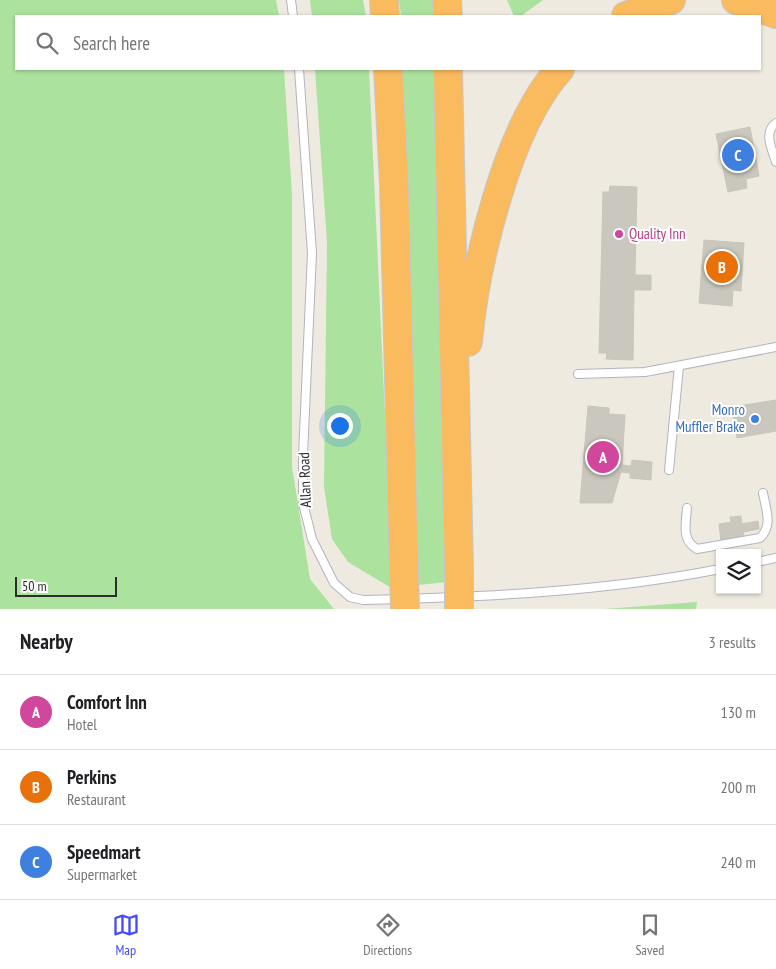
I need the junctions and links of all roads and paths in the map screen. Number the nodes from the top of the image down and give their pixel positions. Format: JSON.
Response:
{"nodes":[{"id":1,"x":291,"y":0,"type":"edge"},
{"id":2,"x":384,"y":0,"type":"edge"},
{"id":3,"x":447,"y":0,"type":"edge"},
{"id":4,"x":671,"y":0,"type":"edge"},
{"id":5,"x":736,"y":0,"type":"edge"},
{"id":6,"x":776,"y":14,"type":"edge"},
{"id":7,"x":293,"y":15,"type":"edge"},
{"id":8,"x":385,"y":15,"type":"edge"},
{"id":9,"x":448,"y":15,"type":"edge"},
{"id":10,"x":629,"y":15,"type":"edge"},
{"id":11,"x":299,"y":70,"type":"edge"},
{"id":12,"x":388,"y":70,"type":"edge"},
{"id":13,"x":448,"y":70,"type":"edge"},
{"id":14,"x":559,"y":70,"type":"edge"},
{"id":15,"x":776,"y":123,"type":"edge"},
{"id":16,"x":776,"y":162,"type":"edge"},
{"id":17,"x":776,"y":347,"type":"edge"},
{"id":18,"x":679,"y":366,"type":"junction"},
{"id":19,"x":578,"y":374,"type":"dead end"},
{"id":20,"x":669,"y":470,"type":"dead end"},
{"id":21,"x":763,"y":492,"type":"dead end"},
{"id":22,"x":456,"y":493,"type":"junction"},
{"id":23,"x":687,"y":508,"type":"dead end"},
{"id":24,"x":776,"y":558,"type":"edge"},
{"id":25,"x":761,"y":561,"type":"edge"},
{"id":26,"x":716,"y":570,"type":"edge"},
{"id":27,"x":405,"y":609,"type":"edge"},
{"id":28,"x":459,"y":609,"type":"edge"}],
"edges":[{"from":1,"to":7,"type":"lane"},
{"from":2,"to":8,"type":"highway"},
{"from":3,"to":9,"type":"highway"},
{"from":4,"to":10,"type":"highway"},
{"from":5,"to":6,"type":"highway"},
{"from":11,"to":26,"type":"lane","name":"Allan Road"},
{"from":12,"to":27,"type":"highway","bridge":true},
{"from":13,"to":22,"type":"highway"},
{"from":14,"to":22,"type":"highway"},
{"from":15,"to":16,"type":"lane"},
{"from":17,"to":18,"type":"lane"},
{"from":18,"to":19,"type":"lane"},
{"from":18,"to":20,"type":"lane"},
{"from":21,"to":23,"type":"lane"},
{"from":22,"to":28,"type":"highway","bridge":true},
{"from":24,"to":25,"type":"lane"}]}
